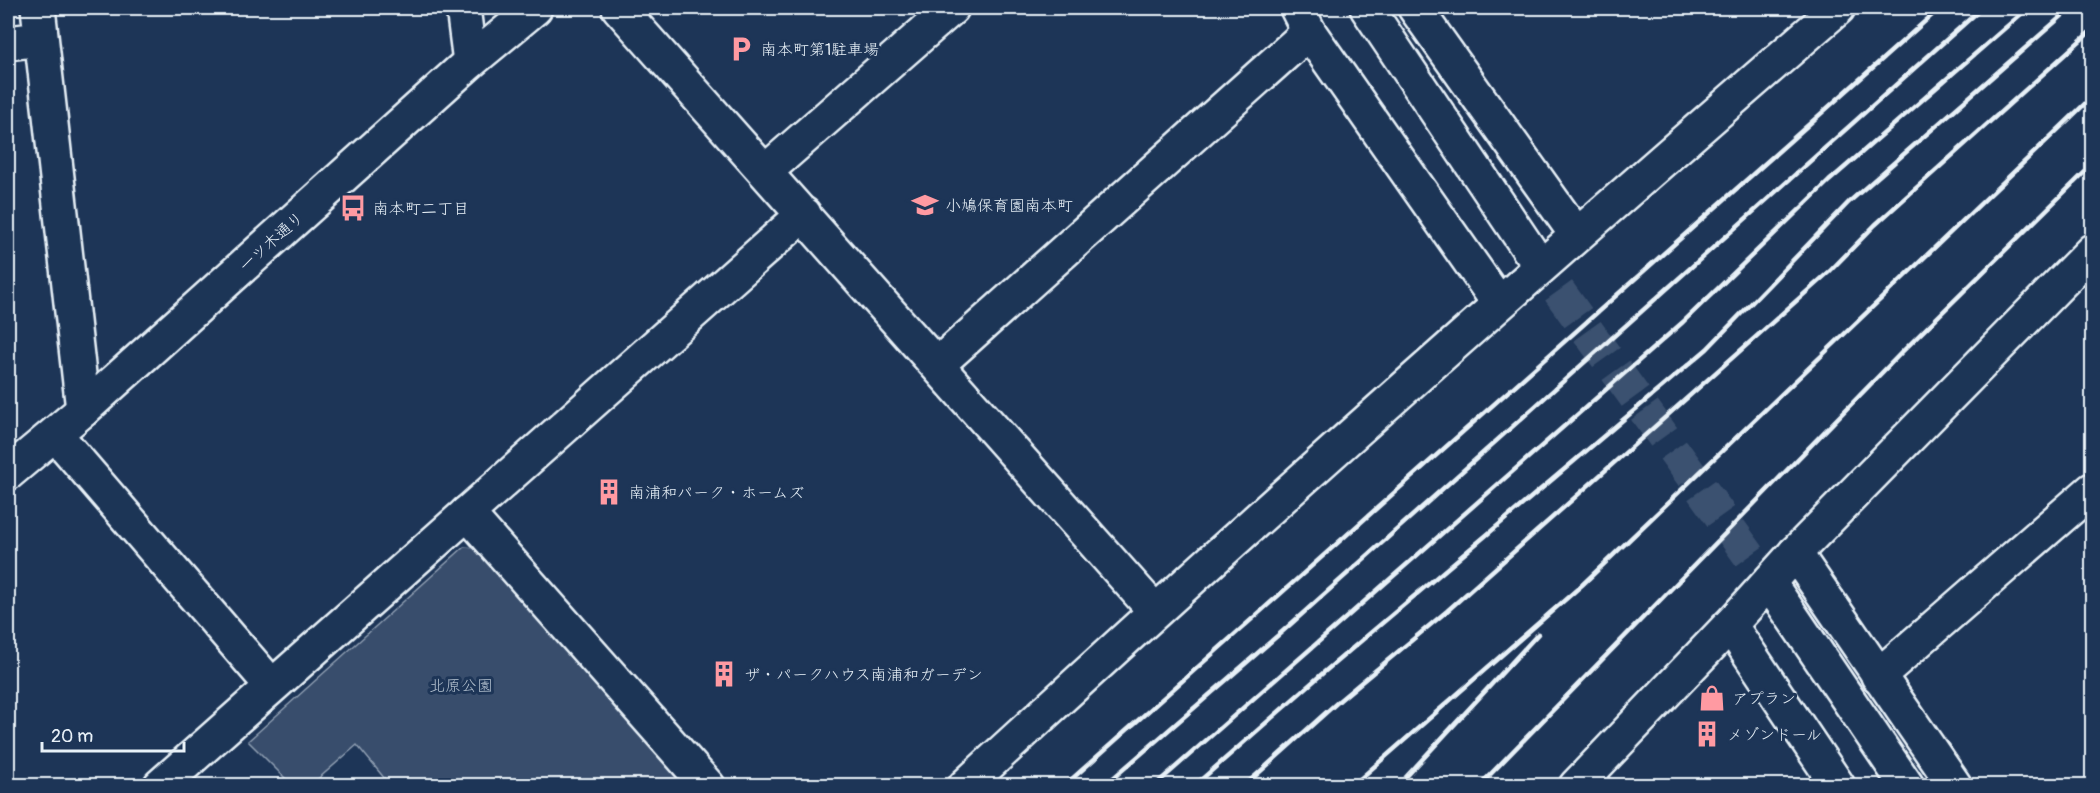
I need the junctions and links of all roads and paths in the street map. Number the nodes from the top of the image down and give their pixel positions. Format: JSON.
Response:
{"nodes":[{"id":1,"x":38,"y":8,"type":"edge"},
{"id":2,"x":463,"y":8,"type":"edge"},
{"id":3,"x":535,"y":8,"type":"edge"},
{"id":4,"x":619,"y":8,"type":"edge"},
{"id":5,"x":952,"y":8,"type":"edge"},
{"id":6,"x":1367,"y":8,"type":"edge"},
{"id":7,"x":1415,"y":8,"type":"edge"},
{"id":8,"x":1838,"y":8,"type":"edge"},
{"id":9,"x":1303,"y":20,"type":"edge"},
{"id":10,"x":41,"y":39,"type":"junction"},
{"id":11,"x":8,"y":43,"type":"edge"},
{"id":12,"x":470,"y":62,"type":"junction"},
{"id":13,"x":766,"y":171,"type":"junction"},
{"id":14,"x":804,"y":214,"type":"junction"},
{"id":15,"x":1570,"y":239,"type":"junction"},
{"id":16,"x":1530,"y":251,"type":"tunnel mouth"},
{"id":17,"x":2092,"y":251,"type":"edge"},
{"id":18,"x":1507,"y":295,"type":"junction"},
{"id":19,"x":937,"y":365,"type":"junction"},
{"id":20,"x":83,"y":410,"type":"junction"},
{"id":21,"x":55,"y":434,"type":"junction"},
{"id":22,"x":8,"y":473,"type":"edge"},
{"id":23,"x":2092,"y":490,"type":"edge"},
{"id":24,"x":467,"y":513,"type":"junction"},
{"id":25,"x":1782,"y":573,"type":"junction"},
{"id":26,"x":1155,"y":611,"type":"junction"},
{"id":27,"x":1730,"y":625,"type":"junction"},
{"id":28,"x":1878,"y":676,"type":"junction"},
{"id":29,"x":271,"y":685,"type":"junction"},
{"id":30,"x":166,"y":783,"type":"edge"},
{"id":31,"x":708,"y":786,"type":"edge"},
{"id":32,"x":965,"y":786,"type":"edge"},
{"id":33,"x":1576,"y":786,"type":"edge"},
{"id":34,"x":1838,"y":786,"type":"edge"},
{"id":35,"x":1907,"y":786,"type":"edge"},
{"id":36,"x":1955,"y":786,"type":"edge"}],
"edges":[{"from":1,"to":10,"type":"street"},
{"from":2,"to":12,"type":"street"},
{"from":3,"to":12,"type":"street","name":"一ツ木通り"},
{"from":4,"to":13,"type":"street"},
{"from":5,"to":13,"type":"street"},
{"from":6,"to":16,"type":"street"},
{"from":7,"to":15,"type":"street"},
{"from":8,"to":15,"type":"street"},
{"from":9,"to":18,"type":"street"},
{"from":9,"to":19,"type":"street"},
{"from":10,"to":11,"type":"street"},
{"from":10,"to":20,"type":"street"},
{"from":12,"to":20,"type":"street","name":"一ツ木通り"},
{"from":13,"to":14,"type":"street"},
{"from":14,"to":19,"type":"street"},
{"from":14,"to":24,"type":"street"},
{"from":15,"to":18,"type":"street"},
{"from":17,"to":25,"type":"street"},
{"from":18,"to":26,"type":"street"},
{"from":19,"to":26,"type":"street"},
{"from":20,"to":21,"type":"street","name":"一ツ木通り"},
{"from":21,"to":22,"type":"street","name":"一ツ木通り"},
{"from":21,"to":29,"type":"street"},
{"from":23,"to":28,"type":"street"},
{"from":24,"to":29,"type":"street"},
{"from":24,"to":31,"type":"street"},
{"from":25,"to":27,"type":"street"},
{"from":25,"to":28,"type":"street"},
{"from":25,"to":35,"type":"street"},
{"from":26,"to":32,"type":"street"},
{"from":27,"to":33,"type":"street"},
{"from":27,"to":34,"type":"street"},
{"from":28,"to":36,"type":"street"},
{"from":29,"to":30,"type":"street"}]}
